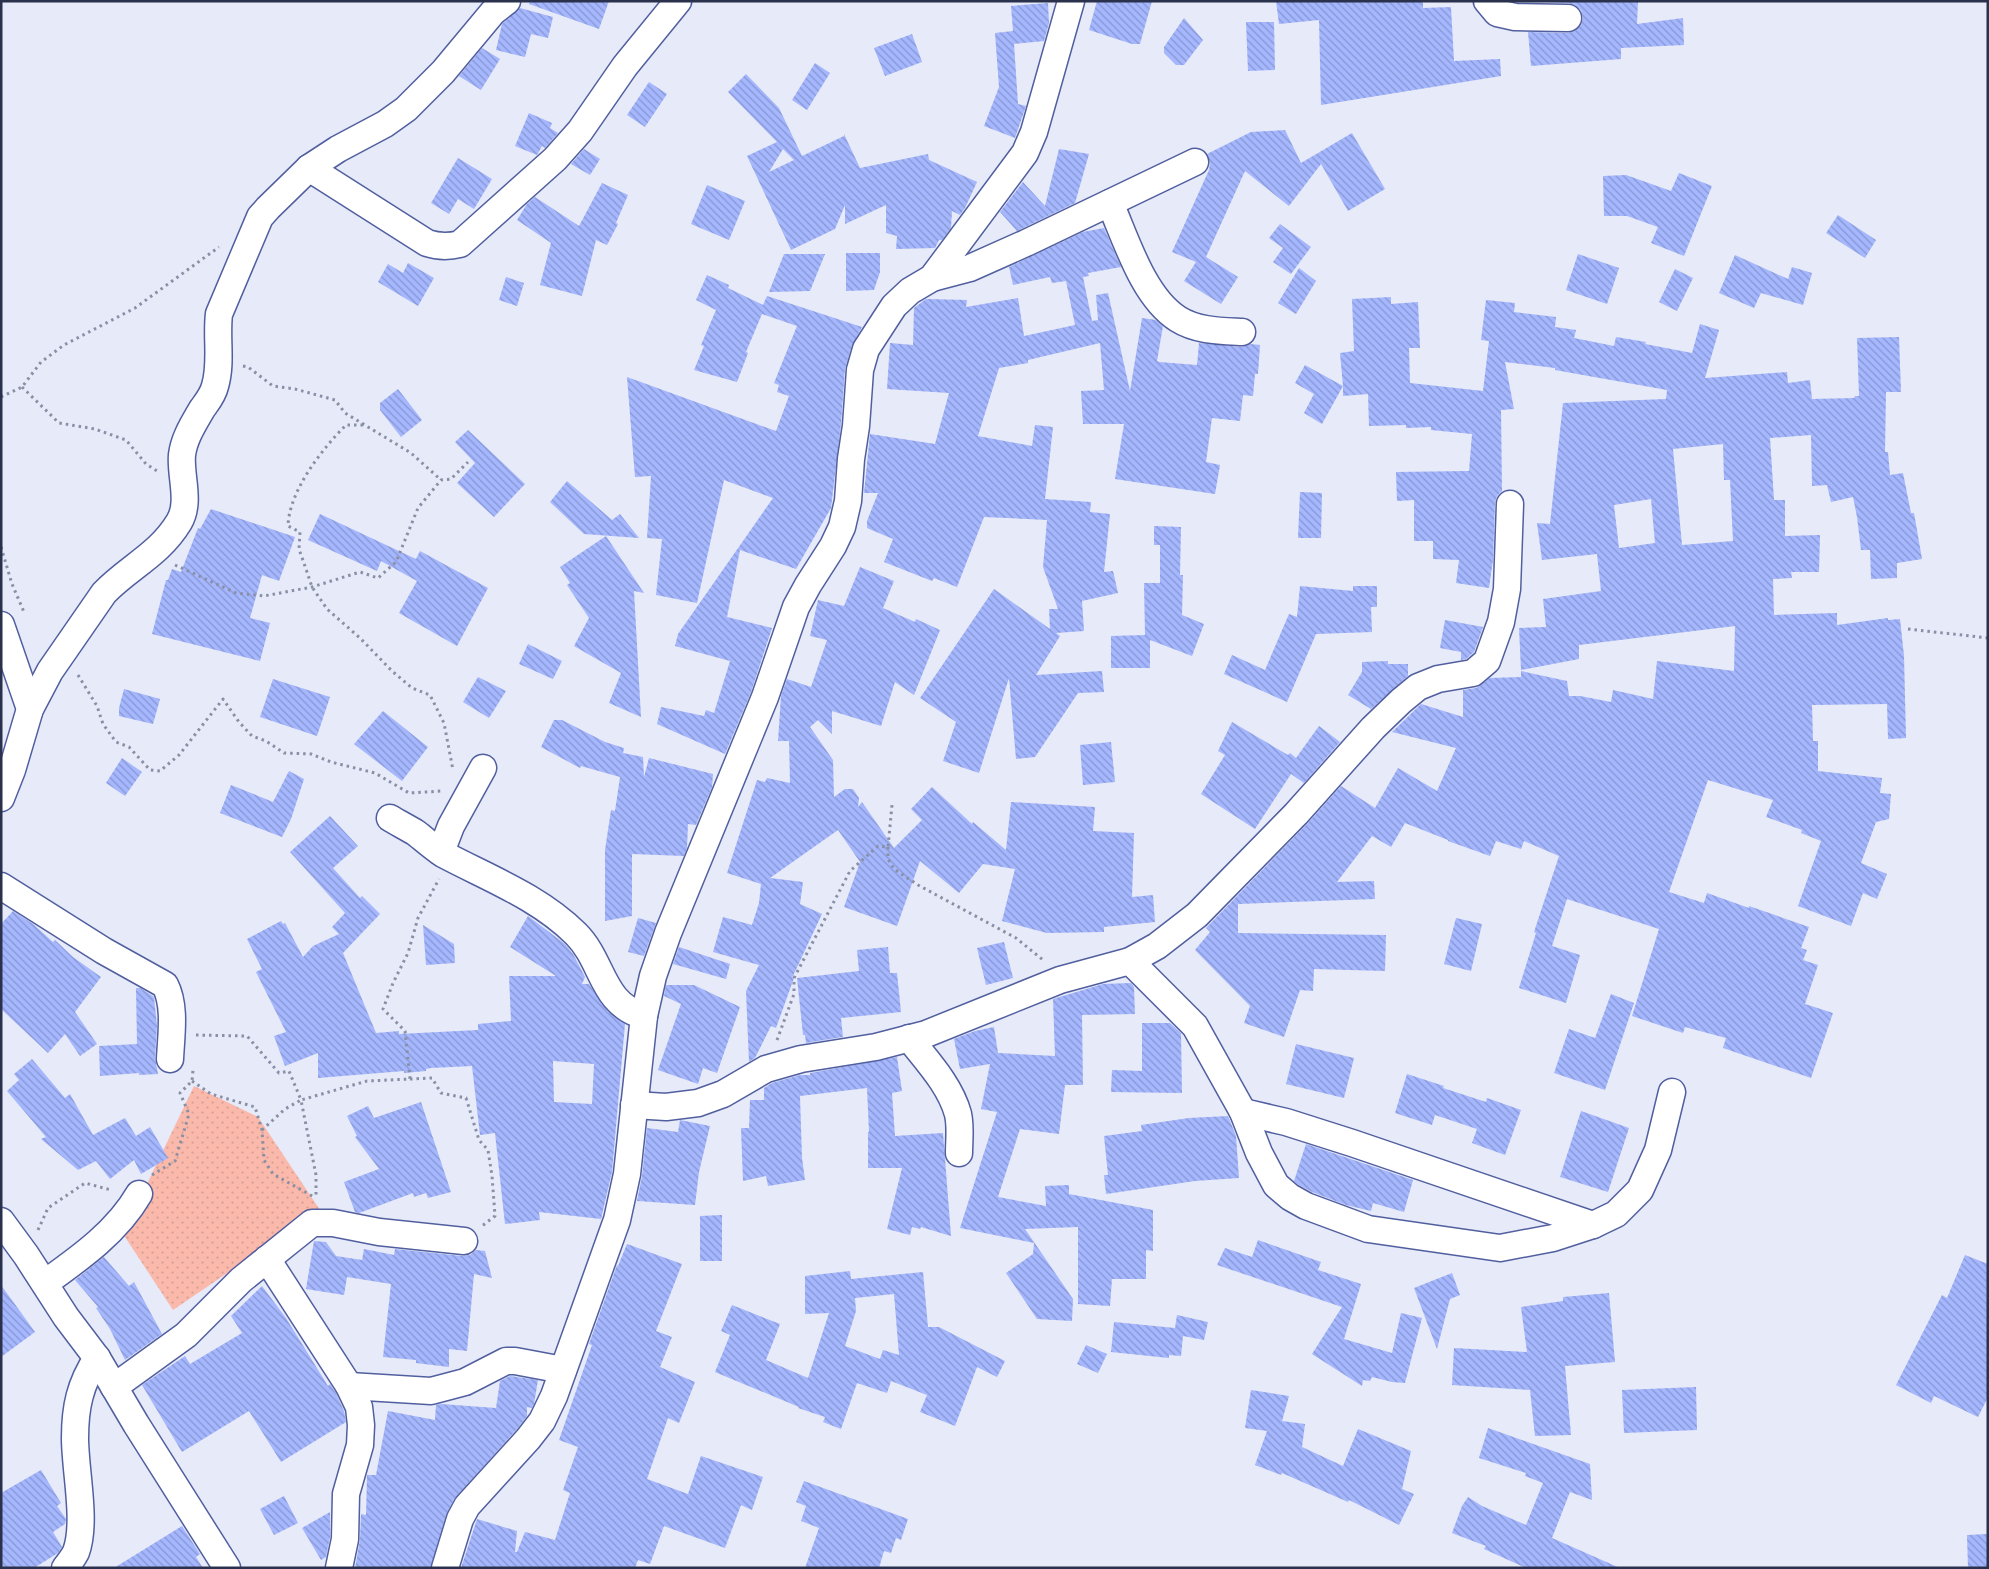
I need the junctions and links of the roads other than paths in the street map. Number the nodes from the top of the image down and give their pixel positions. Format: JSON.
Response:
{"nodes":[{"id":1,"x":507,"y":1,"type":"edge"},
{"id":2,"x":678,"y":1,"type":"edge"},
{"id":3,"x":1071,"y":1,"type":"edge"},
{"id":4,"x":1487,"y":1,"type":"edge"},
{"id":5,"x":1568,"y":18,"type":"dead end"},
{"id":6,"x":1195,"y":162,"type":"dead end"},
{"id":7,"x":310,"y":168,"type":"junction"},
{"id":8,"x":1110,"y":203,"type":"junction"},
{"id":9,"x":932,"y":278,"type":"junction"},
{"id":10,"x":1242,"y":332,"type":"dead end"},
{"id":11,"x":1510,"y":504,"type":"dead end"},
{"id":12,"x":1,"y":624,"type":"edge"},
{"id":13,"x":30,"y":708,"type":"junction"},
{"id":14,"x":482,"y":768,"type":"dead end"},
{"id":15,"x":1,"y":798,"type":"edge"},
{"id":16,"x":390,"y":818,"type":"dead end"},
{"id":17,"x":441,"y":852,"type":"junction"},
{"id":18,"x":1,"y":886,"type":"edge"},
{"id":19,"x":1130,"y":961,"type":"junction"},
{"id":20,"x":644,"y":1016,"type":"junction"},
{"id":21,"x":909,"y":1038,"type":"junction"},
{"id":22,"x":182,"y":1061,"type":"road end"},
{"id":23,"x":1672,"y":1092,"type":"dead end"},
{"id":24,"x":634,"y":1104,"type":"junction"},
{"id":25,"x":1243,"y":1112,"type":"junction"},
{"id":26,"x":959,"y":1153,"type":"dead end"},
{"id":27,"x":139,"y":1194,"type":"road end"},
{"id":28,"x":1,"y":1221,"type":"edge"},
{"id":29,"x":1593,"y":1225,"type":"junction"},
{"id":30,"x":464,"y":1241,"type":"road end"},
{"id":31,"x":267,"y":1259,"type":"junction"},
{"id":32,"x":45,"y":1283,"type":"junction"},
{"id":33,"x":97,"y":1358,"type":"junction"},
{"id":34,"x":563,"y":1370,"type":"junction"},
{"id":35,"x":349,"y":1386,"type":"junction"},
{"id":36,"x":114,"y":1387,"type":"junction"},
{"id":37,"x":75,"y":1563,"type":"edge"},
{"id":38,"x":227,"y":1568,"type":"edge"},
{"id":39,"x":339,"y":1568,"type":"edge"},
{"id":40,"x":446,"y":1568,"type":"edge"}],
"edges":[{"from":1,"to":7,"type":"street"},
{"from":2,"to":7,"type":"street"},
{"from":3,"to":9,"type":"street"},
{"from":4,"to":5,"type":"street"},
{"from":6,"to":8,"type":"street"},
{"from":7,"to":13,"type":"street"},
{"from":8,"to":9,"type":"street"},
{"from":8,"to":10,"type":"street"},
{"from":9,"to":20,"type":"street"},
{"from":11,"to":19,"type":"street"},
{"from":12,"to":13,"type":"street"},
{"from":13,"to":15,"type":"street"},
{"from":14,"to":17,"type":"street"},
{"from":16,"to":17,"type":"street"},
{"from":17,"to":20,"type":"street"},
{"from":18,"to":22,"type":"street"},
{"from":19,"to":21,"type":"street"},
{"from":19,"to":25,"type":"street"},
{"from":20,"to":24,"type":"street"},
{"from":21,"to":24,"type":"street"},
{"from":21,"to":26,"type":"street"},
{"from":23,"to":29,"type":"street"},
{"from":24,"to":34,"type":"street"},
{"from":25,"to":29,"type":"street"},
{"from":25,"to":29,"type":"street"},
{"from":27,"to":32,"type":"street"},
{"from":28,"to":32,"type":"street"},
{"from":30,"to":31,"type":"street"},
{"from":31,"to":35,"type":"street"},
{"from":31,"to":36,"type":"street"},
{"from":32,"to":33,"type":"street"},
{"from":33,"to":36,"type":"street"},
{"from":33,"to":37,"type":"street"},
{"from":34,"to":35,"type":"street"},
{"from":34,"to":40,"type":"street"},
{"from":35,"to":39,"type":"street"},
{"from":36,"to":38,"type":"street"}]}
